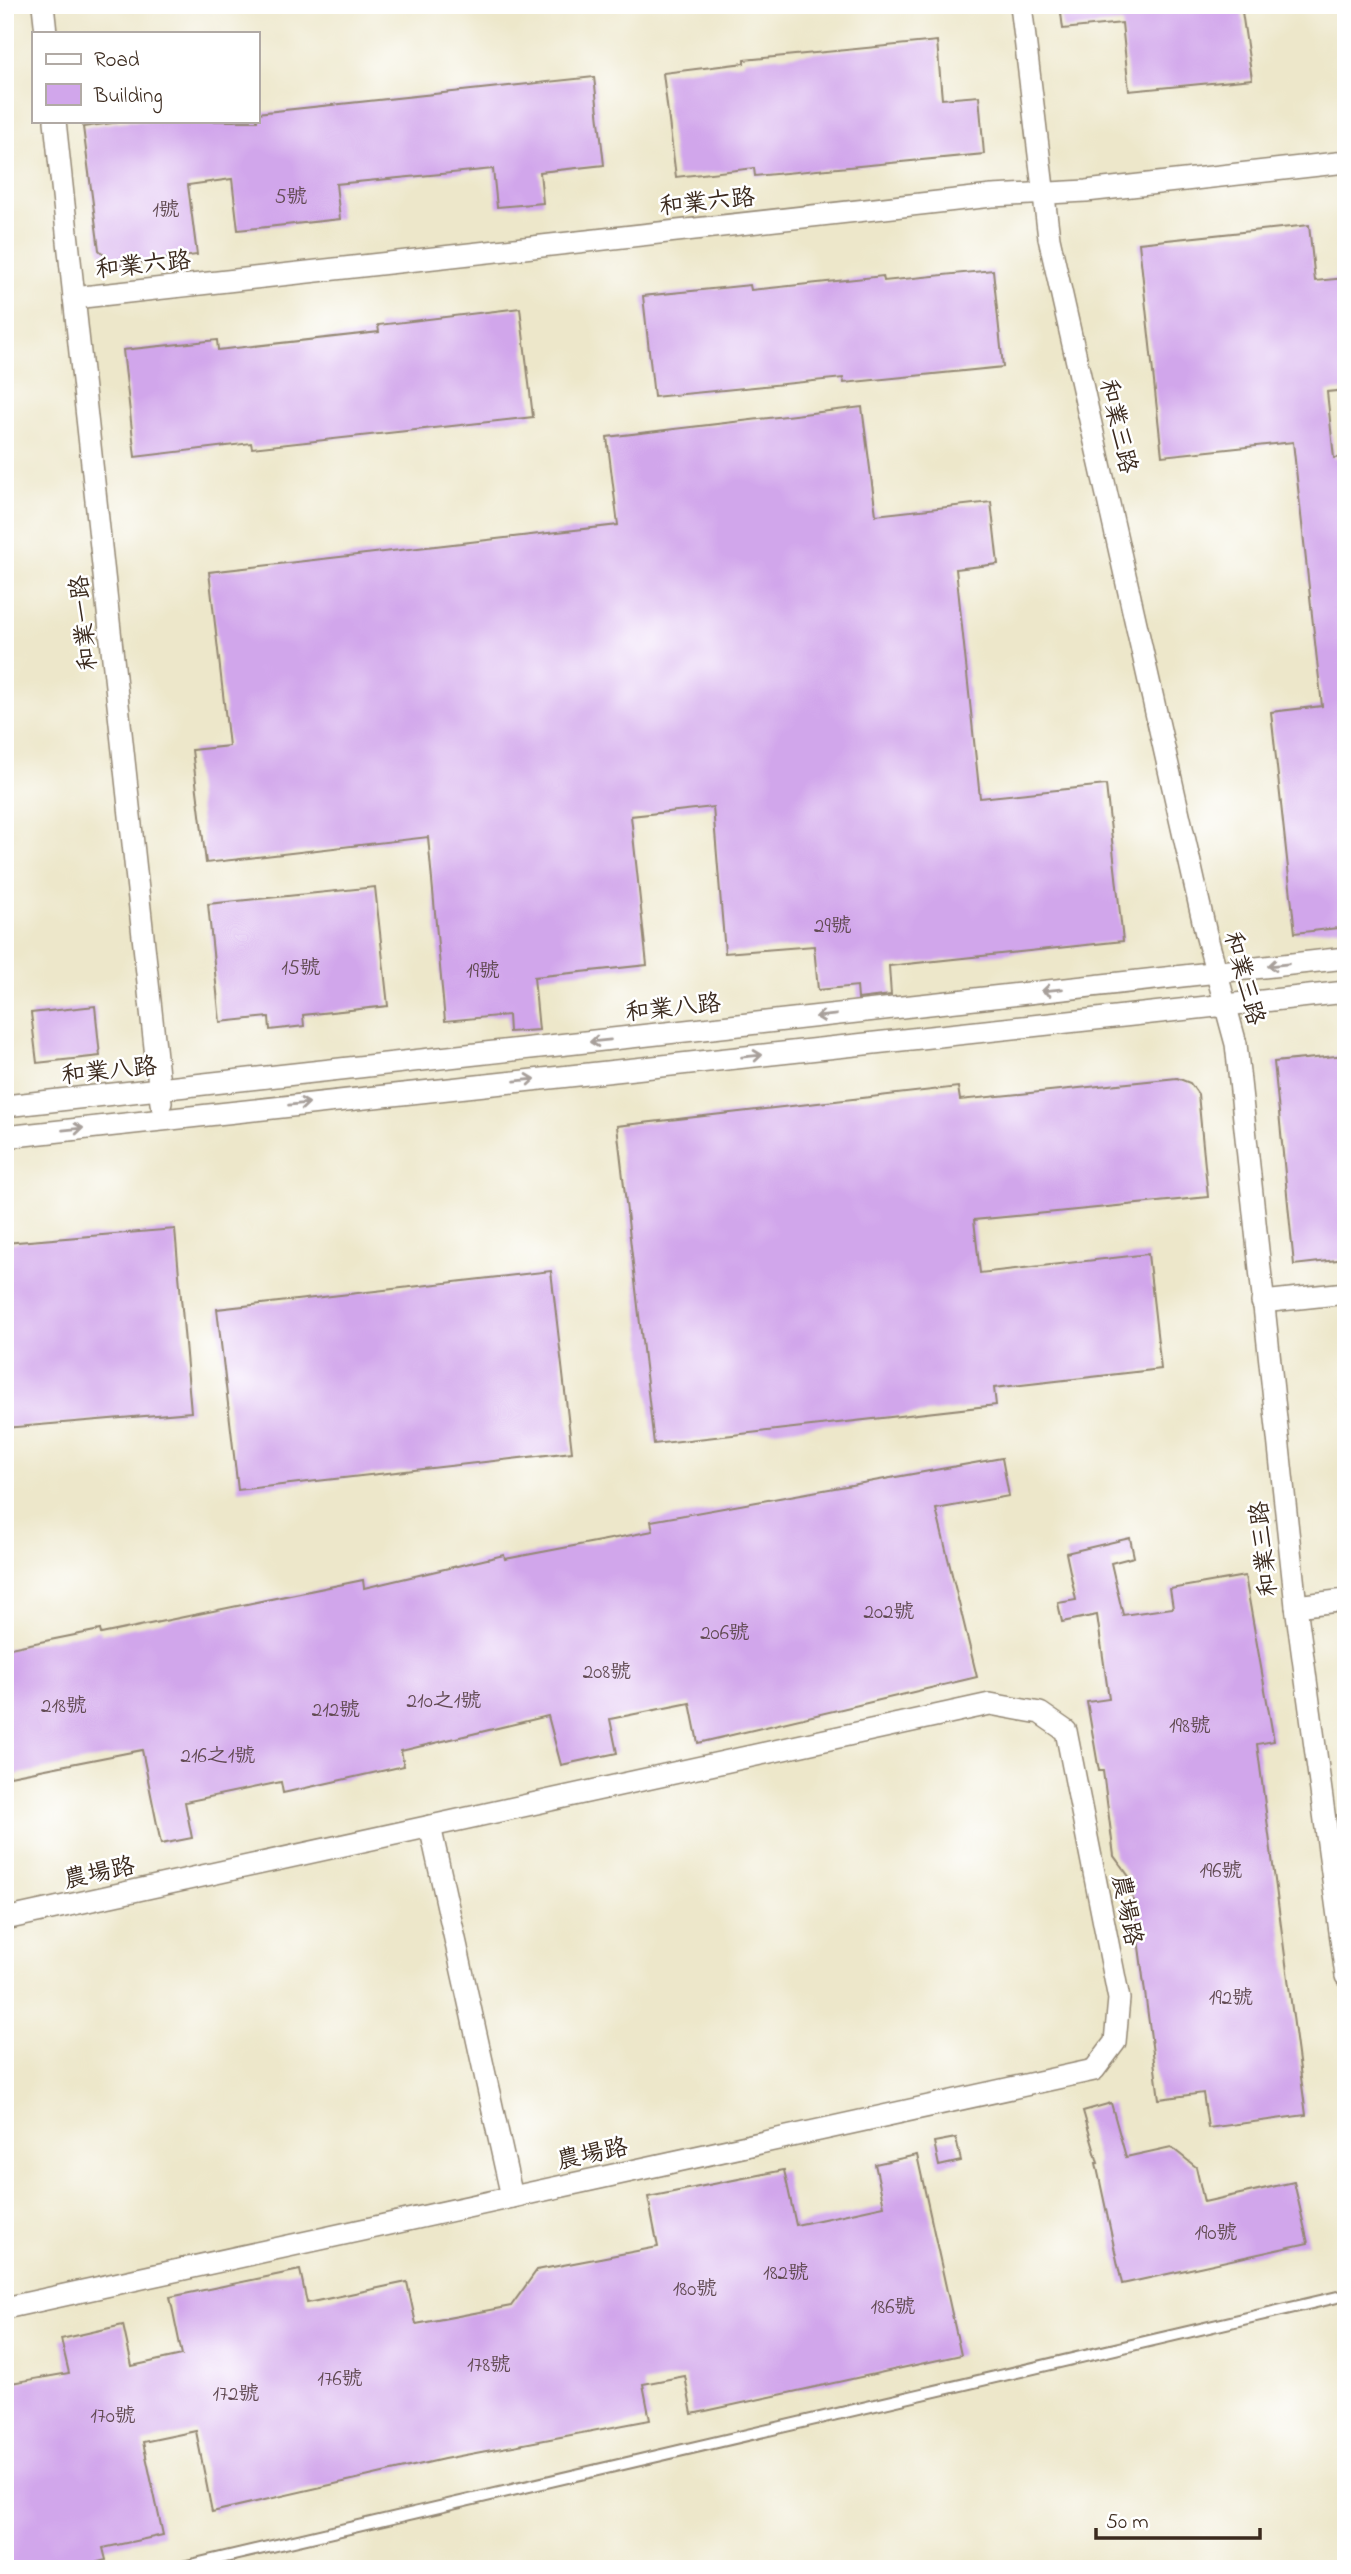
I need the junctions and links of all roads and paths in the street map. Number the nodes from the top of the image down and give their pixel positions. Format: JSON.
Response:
{"nodes":[{"id":1,"x":43,"y":5,"type":"edge"},
{"id":2,"x":1021,"y":5,"type":"edge"},
{"id":3,"x":46,"y":32,"type":"edge"},
{"id":4,"x":55,"y":122,"type":"edge"},
{"id":5,"x":1346,"y":162,"type":"edge"},
{"id":6,"x":1043,"y":193,"type":"junction"},
{"id":7,"x":74,"y":298,"type":"junction"},
{"id":8,"x":1346,"y":958,"type":"edge"},
{"id":9,"x":1217,"y":972,"type":"junction"},
{"id":10,"x":1346,"y":992,"type":"edge"},
{"id":11,"x":1227,"y":1006,"type":"junction"},
{"id":12,"x":160,"y":1091,"type":"junction"},
{"id":13,"x":5,"y":1107,"type":"edge"},
{"id":14,"x":163,"y":1119,"type":"junction"},
{"id":15,"x":5,"y":1137,"type":"edge"},
{"id":16,"x":1346,"y":1293,"type":"edge"},
{"id":17,"x":1262,"y":1301,"type":"junction"},
{"id":18,"x":1346,"y":1600,"type":"edge"},
{"id":19,"x":1296,"y":1606,"type":"junction"},
{"id":20,"x":430,"y":1826,"type":"junction"},
{"id":21,"x":5,"y":1919,"type":"edge"},
{"id":22,"x":1346,"y":1976,"type":"edge"},
{"id":23,"x":512,"y":2197,"type":"junction"},
{"id":24,"x":1346,"y":2295,"type":"edge"},
{"id":25,"x":5,"y":2308,"type":"edge"},
{"id":26,"x":174,"y":2569,"type":"edge"}],
"edges":[{"from":1,"to":3,"type":"street"},
{"from":2,"to":6,"type":"street","name":"和業三路"},
{"from":4,"to":7,"type":"street","name":"和業一路"},
{"from":5,"to":6,"type":"street","name":"和業六路"},
{"from":6,"to":7,"type":"street","name":"和業六路"},
{"from":6,"to":9,"type":"street","name":"和業三路"},
{"from":7,"to":12,"type":"street","name":"和業一路"},
{"from":8,"to":9,"type":"street","name":"和業八路","one_way":true},
{"from":9,"to":11,"type":"street","name":"和業三路"},
{"from":9,"to":12,"type":"street","name":"和業八路","one_way":true},
{"from":10,"to":11,"type":"street"},
{"from":14,"to":11,"type":"street","one_way":true},
{"from":11,"to":17,"type":"street","name":"和業三路"},
{"from":12,"to":13,"type":"street","name":"和業八路"},
{"from":12,"to":14,"type":"street","name":"和業一路"},
{"from":15,"to":14,"type":"street","one_way":true},
{"from":16,"to":17,"type":"street"},
{"from":17,"to":19,"type":"street","name":"和業三路"},
{"from":18,"to":19,"type":"street"},
{"from":19,"to":22,"type":"street","name":"和業三路"},
{"from":20,"to":21,"type":"street","name":"農場路"},
{"from":20,"to":23,"type":"street"},
{"from":20,"to":23,"type":"street","name":"農場路"},
{"from":23,"to":25,"type":"street","name":"農場路"},
{"from":24,"to":26,"type":"lane"}]}
